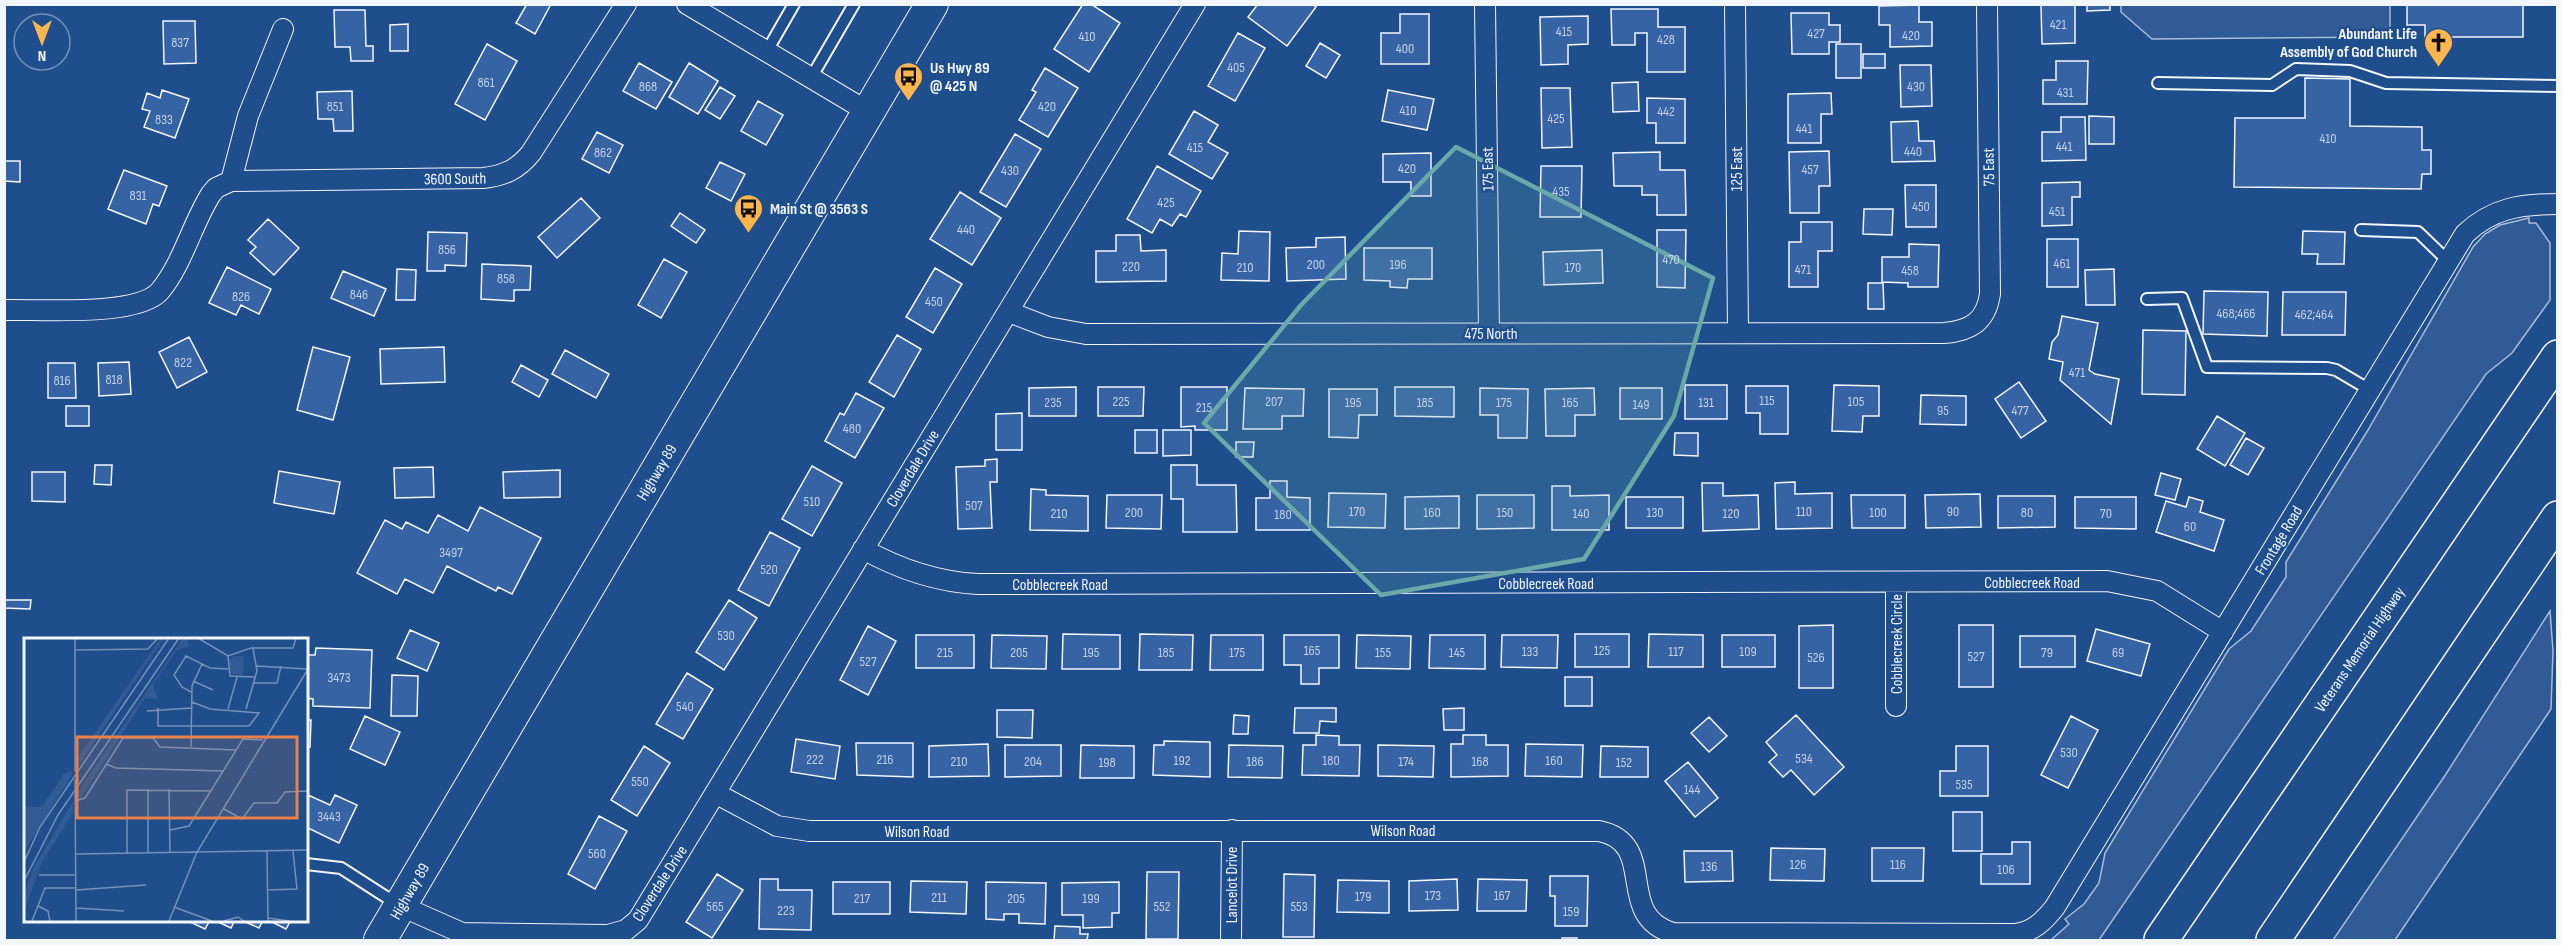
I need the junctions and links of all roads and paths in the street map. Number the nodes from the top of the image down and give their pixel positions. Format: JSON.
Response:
{"nodes":[{"id":1,"x":626,"y":4,"type":"edge"},
{"id":2,"x":687,"y":4,"type":"edge"},
{"id":3,"x":794,"y":4,"type":"edge"},
{"id":4,"x":854,"y":4,"type":"edge"},
{"id":5,"x":1195,"y":4,"type":"edge"},
{"id":6,"x":1485,"y":4,"type":"edge"},
{"id":7,"x":1735,"y":4,"type":"edge"},
{"id":8,"x":1987,"y":4,"type":"edge"},
{"id":9,"x":925,"y":7,"type":"edge"},
{"id":10,"x":283,"y":29,"type":"dead end"},
{"id":11,"x":767,"y":51,"type":"junction"},
{"id":12,"x":811,"y":78,"type":"junction"},
{"id":13,"x":2158,"y":83,"type":"dead end"},
{"id":14,"x":2558,"y":86,"type":"edge"},
{"id":15,"x":870,"y":113,"type":"junction"},
{"id":16,"x":231,"y":181,"type":"junction"},
{"id":17,"x":2558,"y":204,"type":"edge"},
{"id":18,"x":2361,"y":230,"type":"dead end"},
{"id":19,"x":2447,"y":260,"type":"junction"},
{"id":20,"x":2147,"y":298,"type":"dead end"},
{"id":21,"x":4,"y":310,"type":"edge"},
{"id":22,"x":1009,"y":312,"type":"junction"},
{"id":23,"x":1975,"y":325,"type":"joint"},
{"id":24,"x":1489,"y":333,"type":"junction"},
{"id":25,"x":1738,"y":333,"type":"junction"},
{"id":26,"x":2558,"y":357,"type":"edge"},
{"id":27,"x":2370,"y":390,"type":"junction"},
{"id":28,"x":2558,"y":518,"type":"edge"},
{"id":29,"x":863,"y":549,"type":"junction"},
{"id":30,"x":1896,"y":582,"type":"junction"},
{"id":31,"x":2223,"y":632,"type":"junction"},
{"id":32,"x":1896,"y":706,"type":"dead end"},
{"id":33,"x":715,"y":793,"type":"junction"},
{"id":34,"x":1232,"y":830,"type":"junction"},
{"id":35,"x":308,"y":864,"type":"edge"},
{"id":36,"x":401,"y":906,"type":"junction"},
{"id":37,"x":2033,"y":928,"type":"joint"},
{"id":38,"x":380,"y":940,"type":"edge"},
{"id":39,"x":1231,"y":940,"type":"edge"},
{"id":40,"x":2161,"y":940,"type":"edge"},
{"id":41,"x":2273,"y":940,"type":"edge"}],
"edges":[{"from":1,"to":16,"type":"street","name":"3600 South"},
{"from":2,"to":11,"type":"street"},
{"from":3,"to":11,"type":"lane"},
{"from":4,"to":12,"type":"lane"},
{"from":5,"to":22,"type":"street","name":"Cloverdale Drive"},
{"from":6,"to":24,"type":"street","name":"175 East"},
{"from":7,"to":25,"type":"street","name":"125 East"},
{"from":8,"to":23,"type":"street","name":"75 East"},
{"from":9,"to":15,"type":"main road","name":"Highway 89"},
{"from":10,"to":16,"type":"street"},
{"from":11,"to":12,"type":"street"},
{"from":12,"to":15,"type":"street"},
{"from":13,"to":14,"type":"lane"},
{"from":15,"to":36,"type":"main road","name":"Highway 89"},
{"from":16,"to":21,"type":"street"},
{"from":17,"to":19,"type":"street","name":"Frontage Road"},
{"from":18,"to":19,"type":"lane"},
{"from":19,"to":27,"type":"street","name":"Frontage Road"},
{"from":20,"to":27,"type":"lane"},
{"from":22,"to":24,"type":"street","name":"475 North"},
{"from":22,"to":29,"type":"street","name":"Cloverdale Drive"},
{"from":23,"to":25,"type":"street","name":"475 North"},
{"from":24,"to":25,"type":"street","name":"475 North"},
{"from":26,"to":40,"type":"highway","name":"Veterans Memorial Highway"},
{"from":27,"to":31,"type":"street","name":"Frontage Road"},
{"from":28,"to":41,"type":"highway"},
{"from":29,"to":30,"type":"street","name":"Cobblecreek Road"},
{"from":29,"to":33,"type":"street","name":"Cloverdale Drive"},
{"from":30,"to":31,"type":"street","name":"Cobblecreek Road"},
{"from":30,"to":32,"type":"street","name":"Cobblecreek Circle"},
{"from":31,"to":37,"type":"street","name":"Frontage Road"},
{"from":33,"to":34,"type":"street","name":"Wilson Road"},
{"from":33,"to":36,"type":"street","name":"Cloverdale Drive"},
{"from":34,"to":37,"type":"street","name":"Wilson Road"},
{"from":34,"to":39,"type":"street","name":"Lancelot Drive"},
{"from":35,"to":36,"type":"lane"},
{"from":36,"to":38,"type":"main road","name":"Highway 89"}]}
